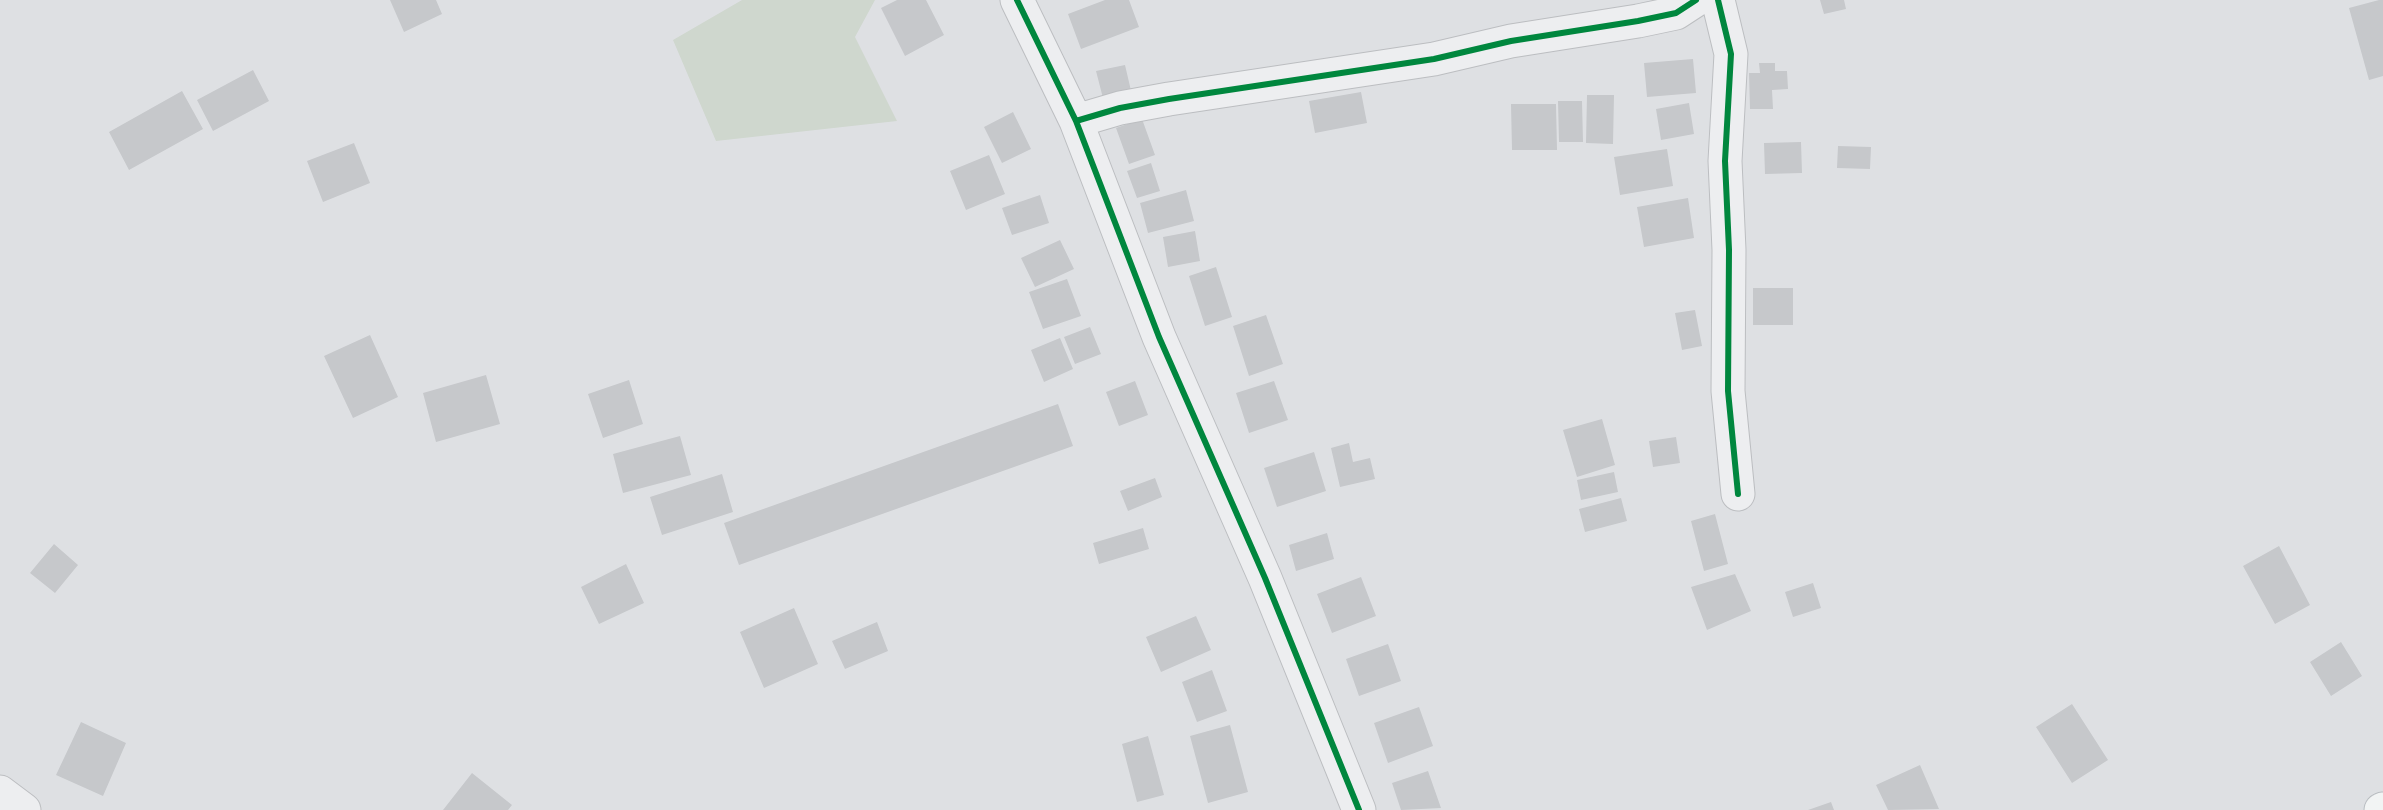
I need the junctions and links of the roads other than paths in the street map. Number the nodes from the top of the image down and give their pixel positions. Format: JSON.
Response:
{"nodes":[{"id":1,"x":1017,"y":0,"type":"edge"},
{"id":2,"x":1696,"y":0,"type":"edge"},
{"id":3,"x":1718,"y":0,"type":"edge"},
{"id":4,"x":1076,"y":121,"type":"junction"},
{"id":5,"x":1738,"y":494,"type":"dead end"},
{"id":6,"x":0,"y":792,"type":"edge"},
{"id":7,"x":24,"y":810,"type":"edge"},
{"id":8,"x":1359,"y":810,"type":"edge"}],
"edges":[{"from":1,"to":4,"type":"street"},
{"from":2,"to":4,"type":"street"},
{"from":3,"to":5,"type":"street"},
{"from":4,"to":8,"type":"street"},
{"from":6,"to":7,"type":"street"}]}
